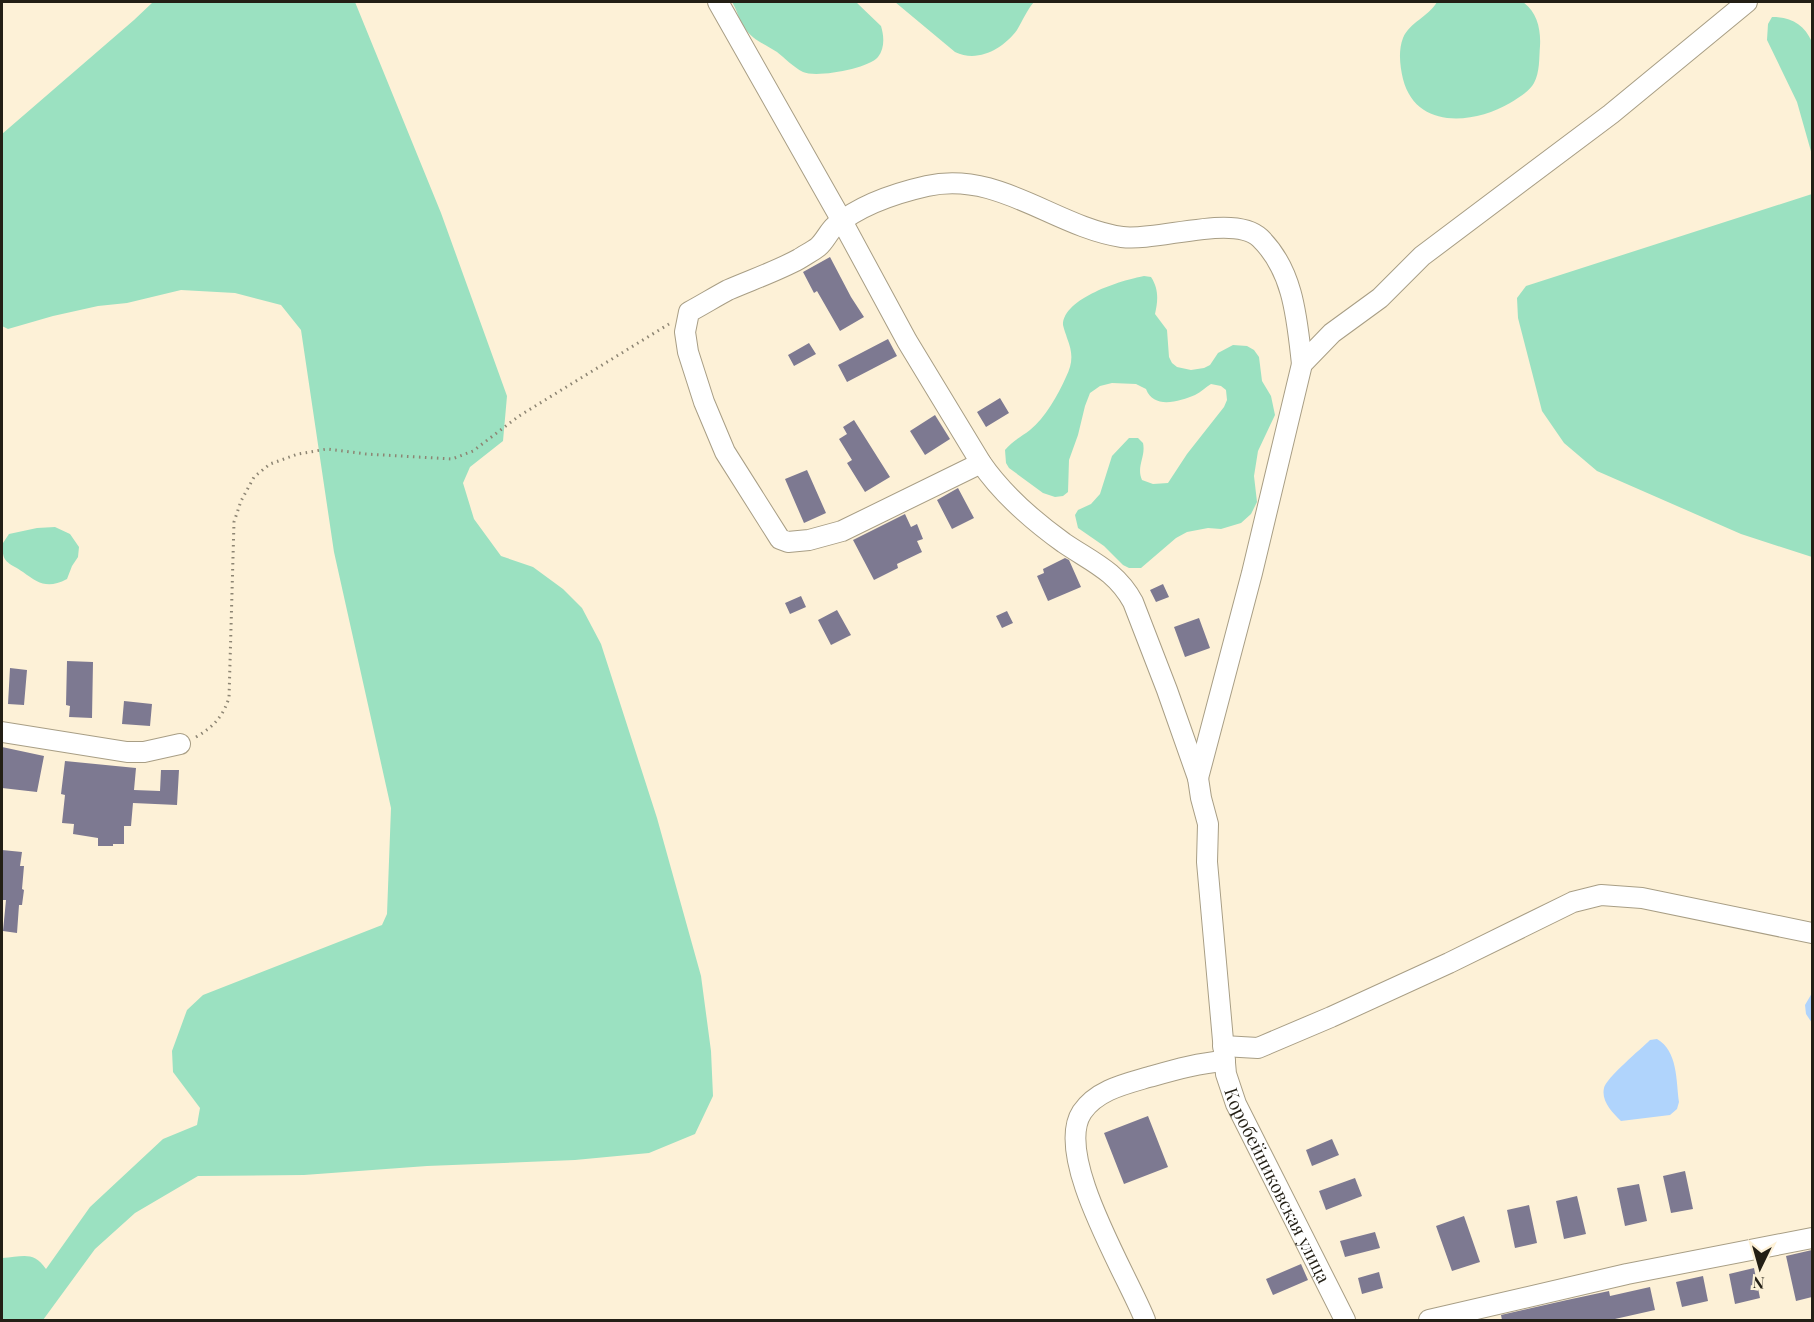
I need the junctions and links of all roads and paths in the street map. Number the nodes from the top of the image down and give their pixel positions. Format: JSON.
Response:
{"nodes":[{"id":1,"x":718,"y":2,"type":"edge"},
{"id":2,"x":1747,"y":2,"type":"edge"},
{"id":3,"x":842,"y":221,"type":"junction"},
{"id":4,"x":689,"y":312,"type":"junction"},
{"id":5,"x":1302,"y":364,"type":"junction"},
{"id":6,"x":981,"y":463,"type":"junction"},
{"id":7,"x":2,"y":732,"type":"edge"},
{"id":8,"x":180,"y":744,"type":"joint"},
{"id":9,"x":1198,"y":778,"type":"junction"},
{"id":10,"x":1812,"y":933,"type":"edge"},
{"id":11,"x":1224,"y":1054,"type":"junction"},
{"id":12,"x":1812,"y":1238,"type":"edge"},
{"id":13,"x":1144,"y":1320,"type":"edge"},
{"id":14,"x":1344,"y":1320,"type":"edge"},
{"id":15,"x":1429,"y":1320,"type":"edge"}],
"edges":[{"from":1,"to":3,"type":"street","name":"Коробейниковская улица"},
{"from":2,"to":5,"type":"street"},
{"from":3,"to":4,"type":"street"},
{"from":3,"to":5,"type":"street"},
{"from":3,"to":6,"type":"street","name":"Коробейниковская улица"},
{"from":4,"to":6,"type":"street"},
{"from":4,"to":8,"type":"path"},
{"from":5,"to":9,"type":"street"},
{"from":6,"to":9,"type":"street","name":"Коробейниковская улица"},
{"from":7,"to":8,"type":"street"},
{"from":9,"to":11,"type":"street","name":"Коробейниковская улица"},
{"from":10,"to":11,"type":"street"},
{"from":11,"to":13,"type":"street"},
{"from":11,"to":14,"type":"street","name":"Коробейниковская улица"},
{"from":12,"to":15,"type":"street"}]}
